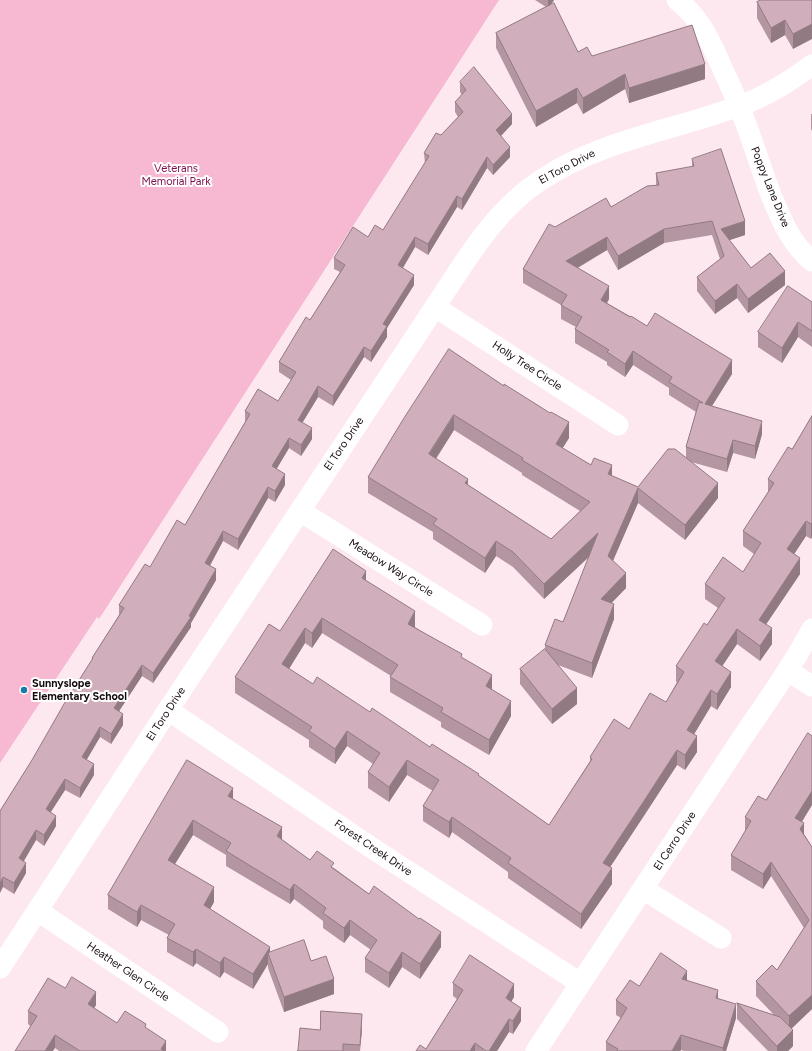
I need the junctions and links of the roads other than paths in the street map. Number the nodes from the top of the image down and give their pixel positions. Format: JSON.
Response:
{"nodes":[{"id":1,"x":677,"y":0,"type":"edge"},
{"id":2,"x":812,"y":65,"type":"edge"},
{"id":3,"x":739,"y":106,"type":"junction"},
{"id":4,"x":812,"y":261,"type":"edge"},
{"id":5,"x":435,"y":307,"type":"junction"},
{"id":6,"x":618,"y":424,"type":"dead end"},
{"id":7,"x":300,"y":511,"type":"junction"},
{"id":8,"x":482,"y":625,"type":"dead end"},
{"id":9,"x":812,"y":629,"type":"edge"},
{"id":10,"x":788,"y":671,"type":"junction"},
{"id":11,"x":812,"y":686,"type":"edge"},
{"id":12,"x":168,"y":710,"type":"junction"},
{"id":13,"x":644,"y":889,"type":"junction"},
{"id":14,"x":38,"y":911,"type":"junction"},
{"id":15,"x":722,"y":938,"type":"dead end"},
{"id":16,"x":0,"y":968,"type":"edge"},
{"id":17,"x":580,"y":983,"type":"junction"},
{"id":18,"x":218,"y":1032,"type":"dead end"},
{"id":19,"x":536,"y":1051,"type":"edge"}],
"edges":[{"from":1,"to":3,"type":"street","name":"Poppy Lane Drive"},
{"from":2,"to":3,"type":"street","name":"El Toro Drive"},
{"from":3,"to":4,"type":"street","name":"Poppy Lane Drive"},
{"from":3,"to":5,"type":"street","name":"El Toro Drive"},
{"from":5,"to":6,"type":"street","name":"Holly Tree Circle"},
{"from":5,"to":7,"type":"street","name":"El Toro Drive"},
{"from":7,"to":8,"type":"street","name":"Meadow Way Circle"},
{"from":7,"to":12,"type":"street","name":"El Toro Drive"},
{"from":9,"to":10,"type":"street","name":"El Cerro Drive"},
{"from":10,"to":11,"type":"street"},
{"from":10,"to":13,"type":"street","name":"El Cerro Drive"},
{"from":12,"to":14,"type":"street","name":"El Toro Drive"},
{"from":12,"to":17,"type":"street","name":"Forest Creek Drive"},
{"from":13,"to":15,"type":"street"},
{"from":13,"to":17,"type":"street","name":"El Cerro Drive"},
{"from":14,"to":16,"type":"street","name":"El Toro Drive"},
{"from":14,"to":18,"type":"street","name":"Heather Glen Circle"},
{"from":17,"to":19,"type":"street","name":"El Cerro Drive"}]}
